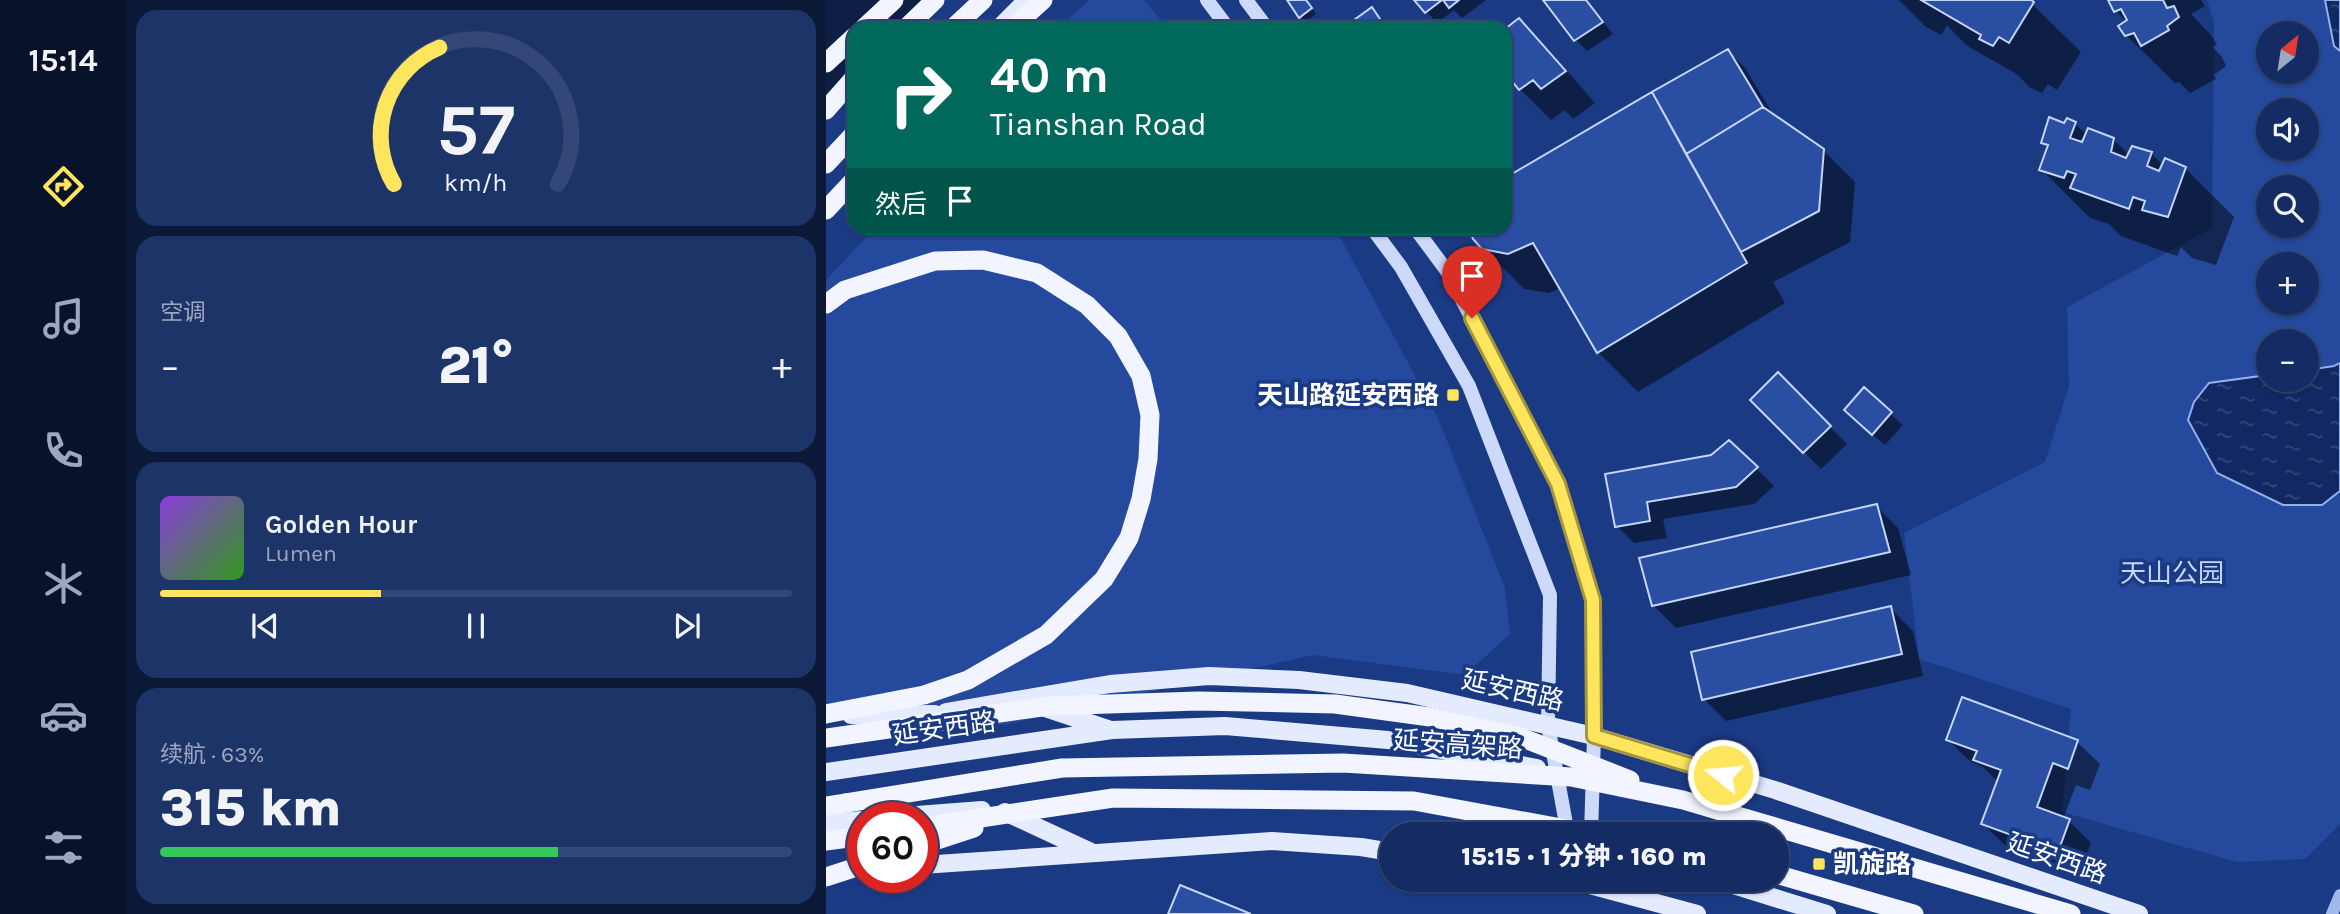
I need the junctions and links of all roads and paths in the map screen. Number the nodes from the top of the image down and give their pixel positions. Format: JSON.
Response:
{"nodes":[{"id":1,"x":894,"y":0,"type":"edge"},
{"id":2,"x":935,"y":0,"type":"edge"},
{"id":3,"x":983,"y":0,"type":"edge"},
{"id":4,"x":1027,"y":0,"type":"edge"},
{"id":5,"x":1043,"y":0,"type":"edge"},
{"id":6,"x":1208,"y":0,"type":"edge"},
{"id":7,"x":1246,"y":0,"type":"edge"},
{"id":8,"x":872,"y":21,"type":"edge"},
{"id":9,"x":913,"y":21,"type":"edge"},
{"id":10,"x":960,"y":21,"type":"edge"},
{"id":11,"x":1006,"y":21,"type":"edge"},
{"id":12,"x":1020,"y":21,"type":"edge"},
{"id":13,"x":1223,"y":21,"type":"edge"},
{"id":14,"x":1262,"y":21,"type":"edge"},
{"id":15,"x":847,"y":45,"type":"edge"},
{"id":16,"x":847,"y":46,"type":"edge"},
{"id":17,"x":826,"y":63,"type":"edge"},
{"id":18,"x":826,"y":69,"type":"edge"},
{"id":19,"x":847,"y":86,"type":"edge"},
{"id":20,"x":826,"y":110,"type":"edge"},
{"id":21,"x":847,"y":141,"type":"edge"},
{"id":22,"x":826,"y":163,"type":"edge"},
{"id":23,"x":847,"y":186,"type":"edge"},
{"id":24,"x":826,"y":209,"type":"edge"},
{"id":25,"x":1377,"y":235,"type":"edge"},
{"id":26,"x":1420,"y":235,"type":"edge"},
{"id":27,"x":826,"y":304,"type":"edge"},
{"id":28,"x":1018,"y":699,"type":"junction"},
{"id":29,"x":935,"y":714,"type":"junction"},
{"id":30,"x":826,"y":715,"type":"edge"},
{"id":31,"x":1548,"y":725,"type":"junction"},
{"id":32,"x":1112,"y":730,"type":"junction"},
{"id":33,"x":1594,"y":736,"type":"junction"},
{"id":34,"x":826,"y":738,"type":"edge"},
{"id":35,"x":826,"y":772,"type":"edge"},
{"id":36,"x":1556,"y":772,"type":"junction"},
{"id":37,"x":1592,"y":780,"type":"junction"},
{"id":38,"x":1683,"y":800,"type":"junction"},
{"id":39,"x":999,"y":808,"type":"junction"},
{"id":40,"x":1023,"y":812,"type":"junction"},
{"id":41,"x":938,"y":813,"type":"edge"},
{"id":42,"x":847,"y":821,"type":"edge"},
{"id":43,"x":826,"y":822,"type":"edge"},
{"id":44,"x":1504,"y":822,"type":"edge"},
{"id":45,"x":1528,"y":822,"type":"edge"},
{"id":46,"x":1566,"y":822,"type":"edge"},
{"id":47,"x":1591,"y":822,"type":"edge"},
{"id":48,"x":938,"y":825,"type":"edge"},
{"id":49,"x":847,"y":829,"type":"edge"},
{"id":50,"x":938,"y":840,"type":"edge"},
{"id":51,"x":1379,"y":850,"type":"edge"},
{"id":52,"x":1094,"y":854,"type":"junction"},
{"id":53,"x":938,"y":864,"type":"edge"},
{"id":54,"x":847,"y":868,"type":"edge"},
{"id":55,"x":826,"y":869,"type":"edge"},
{"id":56,"x":847,"y":871,"type":"edge"},
{"id":57,"x":826,"y":877,"type":"edge"},
{"id":58,"x":1789,"y":878,"type":"edge"},
{"id":59,"x":1623,"y":892,"type":"edge"},
{"id":60,"x":1756,"y":892,"type":"edge"},
{"id":61,"x":2340,"y":895,"type":"edge"},
{"id":62,"x":1696,"y":914,"type":"edge"},
{"id":63,"x":1827,"y":914,"type":"edge"},
{"id":64,"x":1914,"y":914,"type":"edge"},
{"id":65,"x":2073,"y":914,"type":"edge"},
{"id":66,"x":2139,"y":914,"type":"edge"},
{"id":67,"x":2332,"y":914,"type":"edge"}],
"edges":[{"from":1,"to":8,"type":"highway"},
{"from":2,"to":9,"type":"highway"},
{"from":3,"to":10,"type":"highway"},
{"from":4,"to":11,"type":"main road"},
{"from":5,"to":12,"type":"highway"},
{"from":6,"to":13,"type":"main road"},
{"from":7,"to":14,"type":"main road"},
{"from":15,"to":17,"type":"highway"},
{"from":16,"to":18,"type":"main road"},
{"from":19,"to":20,"type":"highway"},
{"from":21,"to":22,"type":"highway"},
{"from":23,"to":24,"type":"highway"},
{"from":25,"to":31,"type":"main road"},
{"from":26,"to":33,"type":"main road"},
{"from":27,"to":30,"type":"highway"},
{"from":28,"to":29,"type":"main road","name":"延安西路"},
{"from":28,"to":31,"type":"main road","name":"延安西路"},
{"from":28,"to":32,"type":"main road","name":"延安西路"},
{"from":29,"to":30,"type":"main road"},
{"from":29,"to":34,"type":"main road","name":"延安西路"},
{"from":31,"to":33,"type":"main road","name":"延安西路"},
{"from":31,"to":36,"type":"main road"},
{"from":32,"to":35,"type":"main road","name":"延安西路"},
{"from":32,"to":36,"type":"main road","name":"延安西路"},
{"from":33,"to":37,"type":"main road"},
{"from":33,"to":66,"type":"main road","name":"延安西路"},
{"from":34,"to":38,"type":"highway","bridge":true},
{"from":36,"to":37,"type":"main road","name":"延安西路"},
{"from":36,"to":46,"type":"main road"},
{"from":37,"to":47,"type":"main road"},
{"from":37,"to":65,"type":"main road","name":"延安西路"},
{"from":38,"to":43,"type":"highway","name":"延安高架路","bridge":true},
{"from":38,"to":65,"type":"highway","name":"延安高架路","bridge":true},
{"from":39,"to":41,"type":"main road"},
{"from":39,"to":44,"type":"main road"},
{"from":39,"to":52,"type":"main road"},
{"from":40,"to":45,"type":"highway","bridge":true},
{"from":40,"to":48,"type":"highway","bridge":true},
{"from":40,"to":50,"type":"highway","bridge":true},
{"from":42,"to":43,"type":"main road"},
{"from":43,"to":49,"type":"highway"},
{"from":51,"to":52,"type":"main road"},
{"from":52,"to":53,"type":"main road"},
{"from":54,"to":55,"type":"main road"},
{"from":56,"to":57,"type":"highway","bridge":true},
{"from":58,"to":64,"type":"highway"},
{"from":59,"to":62,"type":"main road"},
{"from":60,"to":63,"type":"main road"},
{"from":61,"to":67,"type":"street"}]}
